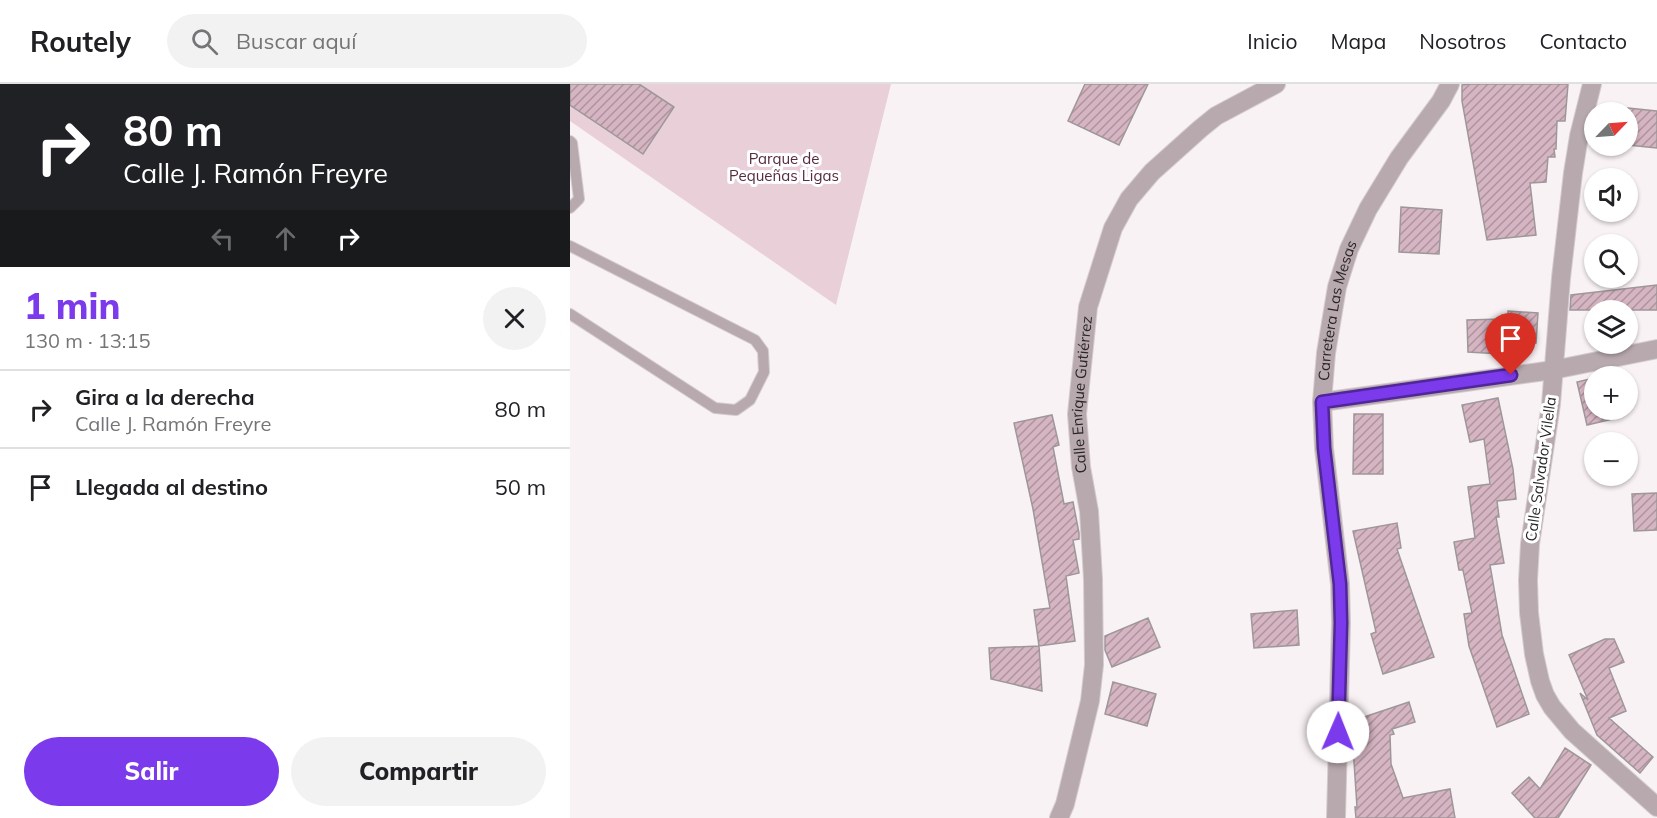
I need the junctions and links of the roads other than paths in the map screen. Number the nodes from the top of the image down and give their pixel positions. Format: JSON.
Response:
{"nodes":[{"id":1,"x":1276,"y":84,"type":"edge"},
{"id":2,"x":1450,"y":84,"type":"edge"},
{"id":3,"x":1592,"y":84,"type":"edge"},
{"id":4,"x":570,"y":141,"type":"edge"},
{"id":5,"x":570,"y":208,"type":"edge"},
{"id":6,"x":570,"y":246,"type":"edge"},
{"id":7,"x":570,"y":314,"type":"edge"},
{"id":8,"x":1657,"y":348,"type":"edge"},
{"id":9,"x":1553,"y":370,"type":"junction"},
{"id":10,"x":1322,"y":402,"type":"junction"},
{"id":11,"x":1657,"y":807,"type":"edge"},
{"id":12,"x":1059,"y":818,"type":"edge"},
{"id":13,"x":1336,"y":818,"type":"edge"}],
"edges":[{"from":1,"to":12,"type":"street","name":"Calle Enrique Gutiérrez"},
{"from":2,"to":10,"type":"street","name":"Carretera Las Mesas"},
{"from":3,"to":9,"type":"street","name":"Calle Salvador Vilella"},
{"from":4,"to":5,"type":"lane"},
{"from":6,"to":7,"type":"lane"},
{"from":8,"to":9,"type":"street"},
{"from":9,"to":10,"type":"street"},
{"from":9,"to":11,"type":"street","name":"Calle Salvador Vilella"},
{"from":10,"to":13,"type":"street","name":"Carretera Las Mesas"}]}
